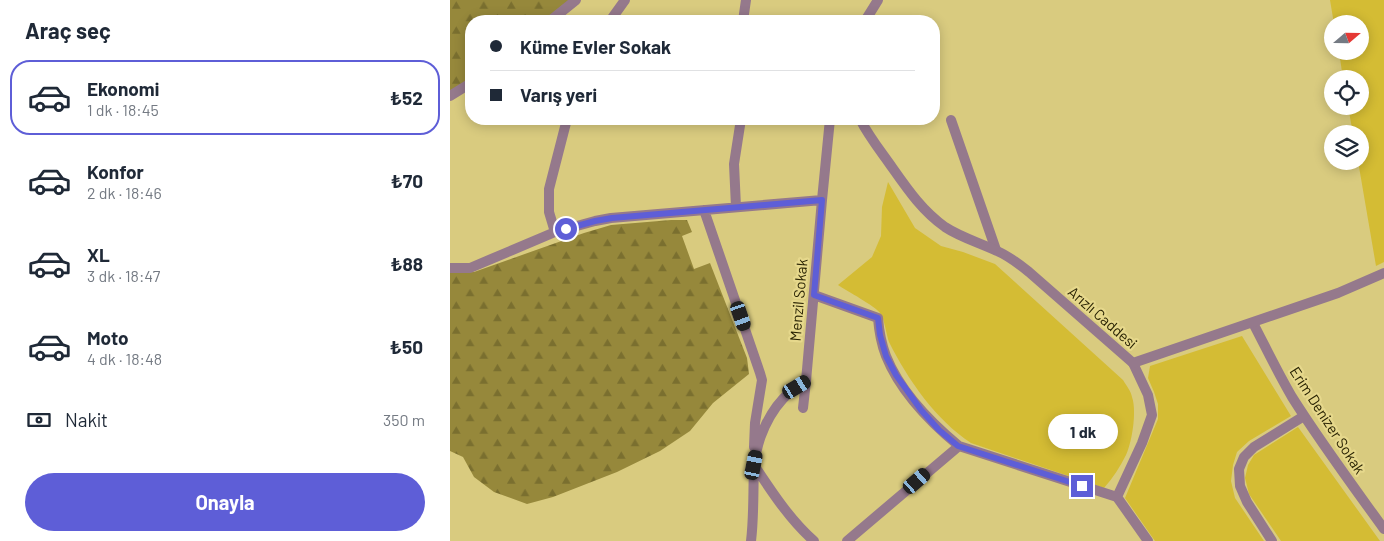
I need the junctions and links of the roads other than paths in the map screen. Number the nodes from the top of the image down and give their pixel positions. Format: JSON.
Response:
{"nodes":[{"id":1,"x":576,"y":0,"type":"edge"},
{"id":2,"x":625,"y":0,"type":"edge"},
{"id":3,"x":746,"y":0,"type":"edge"},
{"id":4,"x":878,"y":0,"type":"edge"},
{"id":5,"x":557,"y":15,"type":"edge"},
{"id":6,"x":614,"y":15,"type":"edge"},
{"id":7,"x":744,"y":15,"type":"edge"},
{"id":8,"x":869,"y":15,"type":"edge"},
{"id":9,"x":465,"y":87,"type":"edge"},
{"id":10,"x":450,"y":96,"type":"edge"},
{"id":11,"x":951,"y":120,"type":"dead end"},
{"id":12,"x":565,"y":125,"type":"edge"},
{"id":13,"x":739,"y":125,"type":"edge"},
{"id":14,"x":829,"y":125,"type":"edge"},
{"id":15,"x":863,"y":125,"type":"edge"},
{"id":16,"x":822,"y":200,"type":"junction"},
{"id":17,"x":736,"y":207,"type":"junction"},
{"id":18,"x":704,"y":210,"type":"junction"},
{"id":19,"x":555,"y":232,"type":"junction"},
{"id":20,"x":996,"y":250,"type":"junction"},
{"id":21,"x":450,"y":268,"type":"edge"},
{"id":22,"x":1384,"y":273,"type":"edge"},
{"id":23,"x":814,"y":295,"type":"junction"},
{"id":24,"x":1253,"y":323,"type":"junction"},
{"id":25,"x":1133,"y":363,"type":"junction"},
{"id":26,"x":806,"y":382,"type":"junction"},
{"id":27,"x":803,"y":408,"type":"dead end"},
{"id":28,"x":1304,"y":416,"type":"junction"},
{"id":29,"x":958,"y":446,"type":"junction"},
{"id":30,"x":754,"y":465,"type":"junction"},
{"id":31,"x":1117,"y":497,"type":"junction"},
{"id":32,"x":1384,"y":530,"type":"edge"},
{"id":33,"x":751,"y":541,"type":"edge"},
{"id":34,"x":814,"y":541,"type":"edge"},
{"id":35,"x":847,"y":541,"type":"edge"},
{"id":36,"x":1148,"y":541,"type":"edge"},
{"id":37,"x":1272,"y":541,"type":"edge"}],
"edges":[{"from":1,"to":5,"type":"street"},
{"from":2,"to":6,"type":"street"},
{"from":3,"to":7,"type":"street"},
{"from":4,"to":8,"type":"street"},
{"from":9,"to":10,"type":"street"},
{"from":11,"to":20,"type":"street"},
{"from":12,"to":19,"type":"street"},
{"from":13,"to":17,"type":"street"},
{"from":14,"to":16,"type":"street","name":"Menzil Sokak"},
{"from":15,"to":20,"type":"street","name":"Arızlı Caddesi"},
{"from":16,"to":17,"type":"street"},
{"from":16,"to":23,"type":"street","name":"Menzil Sokak"},
{"from":17,"to":18,"type":"street"},
{"from":18,"to":19,"type":"street"},
{"from":18,"to":30,"type":"street"},
{"from":19,"to":21,"type":"street"},
{"from":20,"to":25,"type":"street","name":"Arızlı Caddesi"},
{"from":22,"to":24,"type":"street","name":"Arızlı Caddesi"},
{"from":23,"to":26,"type":"street","name":"Menzil Sokak"},
{"from":23,"to":29,"type":"street"},
{"from":24,"to":25,"type":"street","name":"Arızlı Caddesi"},
{"from":24,"to":28,"type":"street","name":"Erim Denizer Sokak"},
{"from":25,"to":31,"type":"street"},
{"from":26,"to":27,"type":"street","name":"Menzil Sokak"},
{"from":26,"to":30,"type":"street"},
{"from":28,"to":32,"type":"street","name":"Erim Denizer Sokak"},
{"from":28,"to":37,"type":"street"},
{"from":29,"to":31,"type":"street"},
{"from":29,"to":35,"type":"street"},
{"from":30,"to":33,"type":"street"},
{"from":30,"to":34,"type":"street"},
{"from":31,"to":36,"type":"street"}]}
